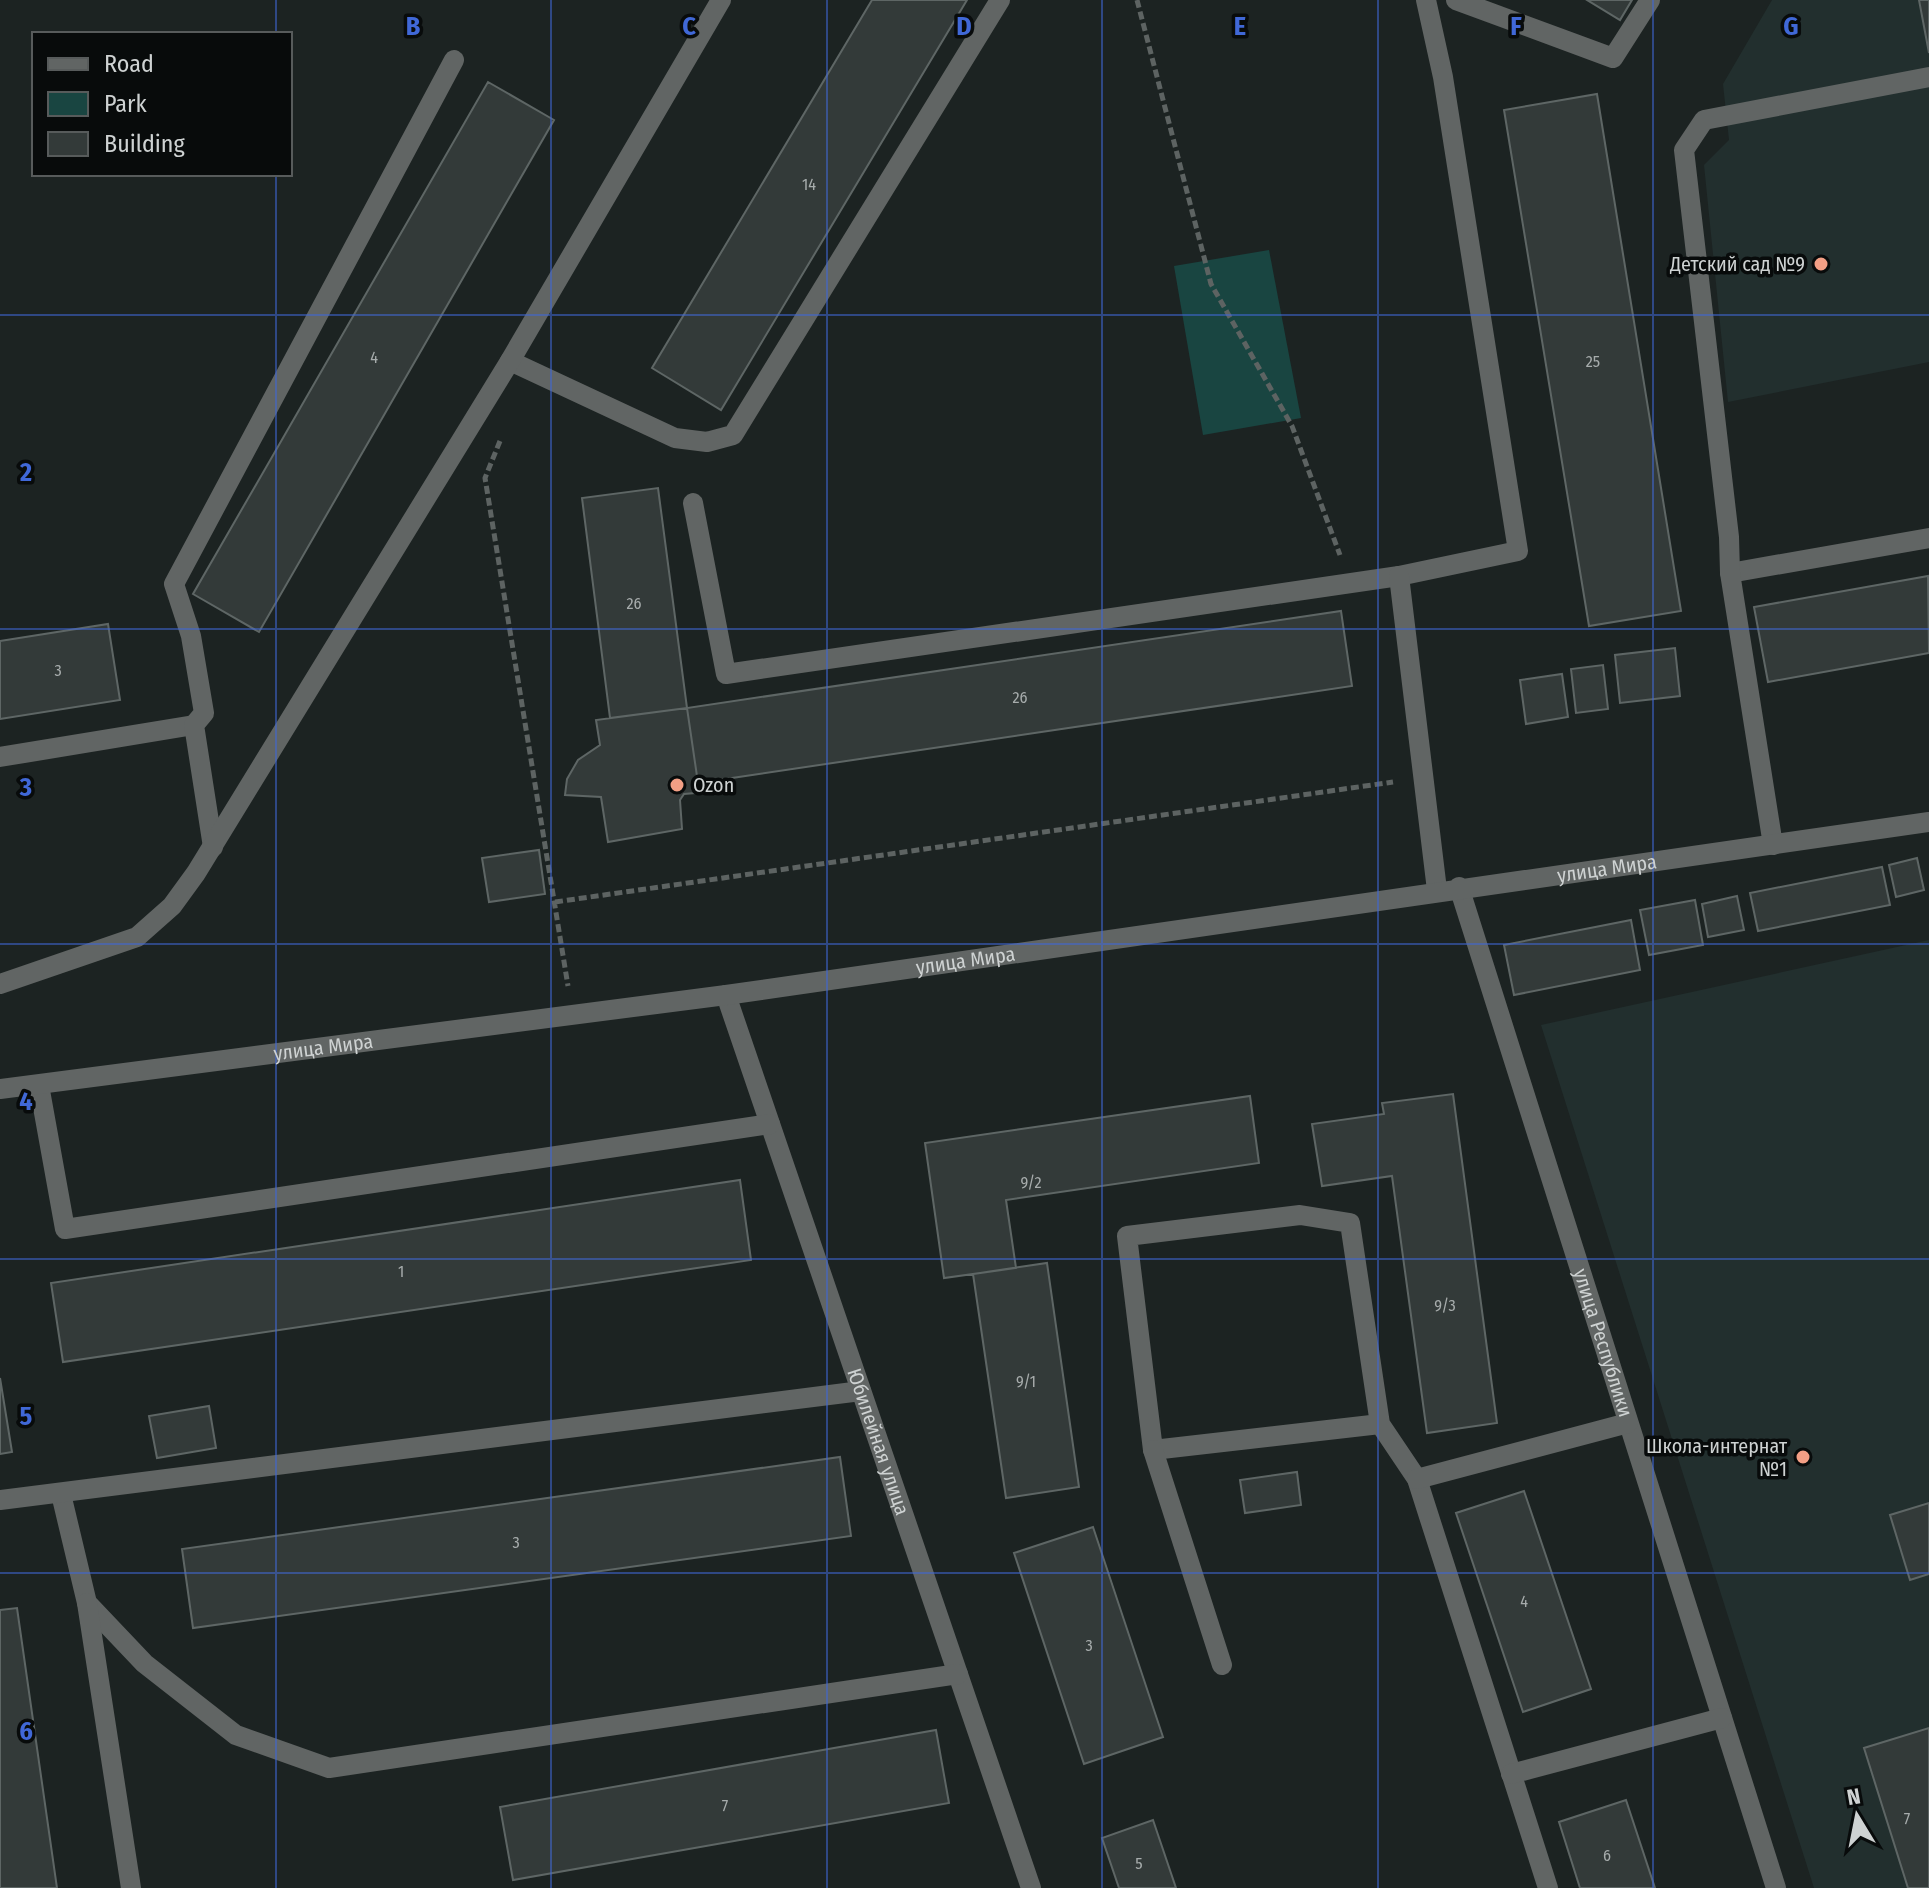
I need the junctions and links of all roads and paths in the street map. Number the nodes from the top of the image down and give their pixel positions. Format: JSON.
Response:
{"nodes":[{"id":1,"x":721,"y":0,"type":"edge"},
{"id":2,"x":1000,"y":0,"type":"edge"},
{"id":3,"x":1137,"y":0,"type":"edge"},
{"id":4,"x":1426,"y":0,"type":"edge"},
{"id":5,"x":1456,"y":0,"type":"edge"},
{"id":6,"x":1650,"y":0,"type":"edge"},
{"id":7,"x":454,"y":60,"type":"dead end"},
{"id":8,"x":1929,"y":77,"type":"edge"},
{"id":9,"x":510,"y":361,"type":"junction"},
{"id":10,"x":502,"y":436,"type":"dead end"},
{"id":11,"x":693,"y":503,"type":"dead end"},
{"id":12,"x":1929,"y":538,"type":"edge"},
{"id":13,"x":1730,"y":573,"type":"junction"},
{"id":14,"x":1399,"y":576,"type":"junction"},
{"id":15,"x":1351,"y":584,"type":"junction"},
{"id":16,"x":194,"y":725,"type":"junction"},
{"id":17,"x":0,"y":757,"type":"edge"},
{"id":18,"x":1424,"y":777,"type":"junction"},
{"id":19,"x":1929,"y":822,"type":"edge"},
{"id":20,"x":1773,"y":845,"type":"junction"},
{"id":21,"x":213,"y":847,"type":"junction"},
{"id":22,"x":1459,"y":887,"type":"junction"},
{"id":23,"x":1437,"y":890,"type":"junction"},
{"id":24,"x":555,"y":902,"type":"junction"},
{"id":25,"x":0,"y":984,"type":"edge"},
{"id":26,"x":726,"y":995,"type":"junction"},
{"id":27,"x":573,"y":1015,"type":"junction"},
{"id":28,"x":39,"y":1085,"type":"junction"},
{"id":29,"x":0,"y":1089,"type":"edge"},
{"id":30,"x":770,"y":1124,"type":"junction"},
{"id":31,"x":861,"y":1391,"type":"junction"},
{"id":32,"x":1628,"y":1423,"type":"junction"},
{"id":33,"x":1380,"y":1424,"type":"junction"},
{"id":34,"x":1153,"y":1450,"type":"junction"},
{"id":35,"x":1417,"y":1479,"type":"junction"},
{"id":36,"x":61,"y":1494,"type":"junction"},
{"id":37,"x":0,"y":1500,"type":"edge"},
{"id":38,"x":87,"y":1603,"type":"junction"},
{"id":39,"x":1222,"y":1665,"type":"dead end"},
{"id":40,"x":958,"y":1674,"type":"junction"},
{"id":41,"x":1722,"y":1718,"type":"junction"},
{"id":42,"x":1511,"y":1774,"type":"junction"},
{"id":43,"x":131,"y":1888,"type":"edge"},
{"id":44,"x":1031,"y":1888,"type":"edge"},
{"id":45,"x":1548,"y":1888,"type":"edge"},
{"id":46,"x":1776,"y":1888,"type":"edge"}],
"edges":[{"from":1,"to":9,"type":"street"},
{"from":2,"to":9,"type":"street"},
{"from":3,"to":15,"type":"path"},
{"from":4,"to":14,"type":"street"},
{"from":5,"to":6,"type":"street"},
{"from":7,"to":16,"type":"street"},
{"from":8,"to":13,"type":"street"},
{"from":9,"to":21,"type":"street"},
{"from":10,"to":24,"type":"path"},
{"from":11,"to":15,"type":"street"},
{"from":12,"to":13,"type":"street"},
{"from":13,"to":20,"type":"street"},
{"from":14,"to":15,"type":"street"},
{"from":14,"to":18,"type":"street"},
{"from":16,"to":17,"type":"street"},
{"from":16,"to":21,"type":"street"},
{"from":18,"to":23,"type":"street"},
{"from":18,"to":24,"type":"path"},
{"from":19,"to":20,"type":"street","name":"улица Мира"},
{"from":20,"to":22,"type":"street","name":"улица Мира"},
{"from":21,"to":25,"type":"street"},
{"from":22,"to":23,"type":"street","name":"улица Мира"},
{"from":22,"to":32,"type":"street","name":"улица Республики"},
{"from":23,"to":26,"type":"street","name":"улица Мира"},
{"from":24,"to":27,"type":"path"},
{"from":26,"to":27,"type":"street","name":"улица Мира"},
{"from":26,"to":30,"type":"street","name":"Юбилейная улица"},
{"from":27,"to":28,"type":"street","name":"улица Мира"},
{"from":28,"to":29,"type":"street","name":"улица Мира"},
{"from":28,"to":30,"type":"street"},
{"from":30,"to":31,"type":"street","name":"Юбилейная улица"},
{"from":31,"to":36,"type":"street"},
{"from":31,"to":40,"type":"street","name":"Юбилейная улица"},
{"from":32,"to":35,"type":"street"},
{"from":32,"to":41,"type":"street","name":"улица Республики"},
{"from":33,"to":34,"type":"street"},
{"from":33,"to":34,"type":"street"},
{"from":33,"to":35,"type":"street"},
{"from":34,"to":39,"type":"street"},
{"from":35,"to":42,"type":"street"},
{"from":36,"to":37,"type":"street"},
{"from":36,"to":38,"type":"street"},
{"from":38,"to":40,"type":"street"},
{"from":38,"to":43,"type":"street"},
{"from":40,"to":44,"type":"street","name":"Юбилейная улица"},
{"from":41,"to":42,"type":"street"},
{"from":41,"to":46,"type":"street","name":"улица Республики"},
{"from":42,"to":45,"type":"street"}]}
